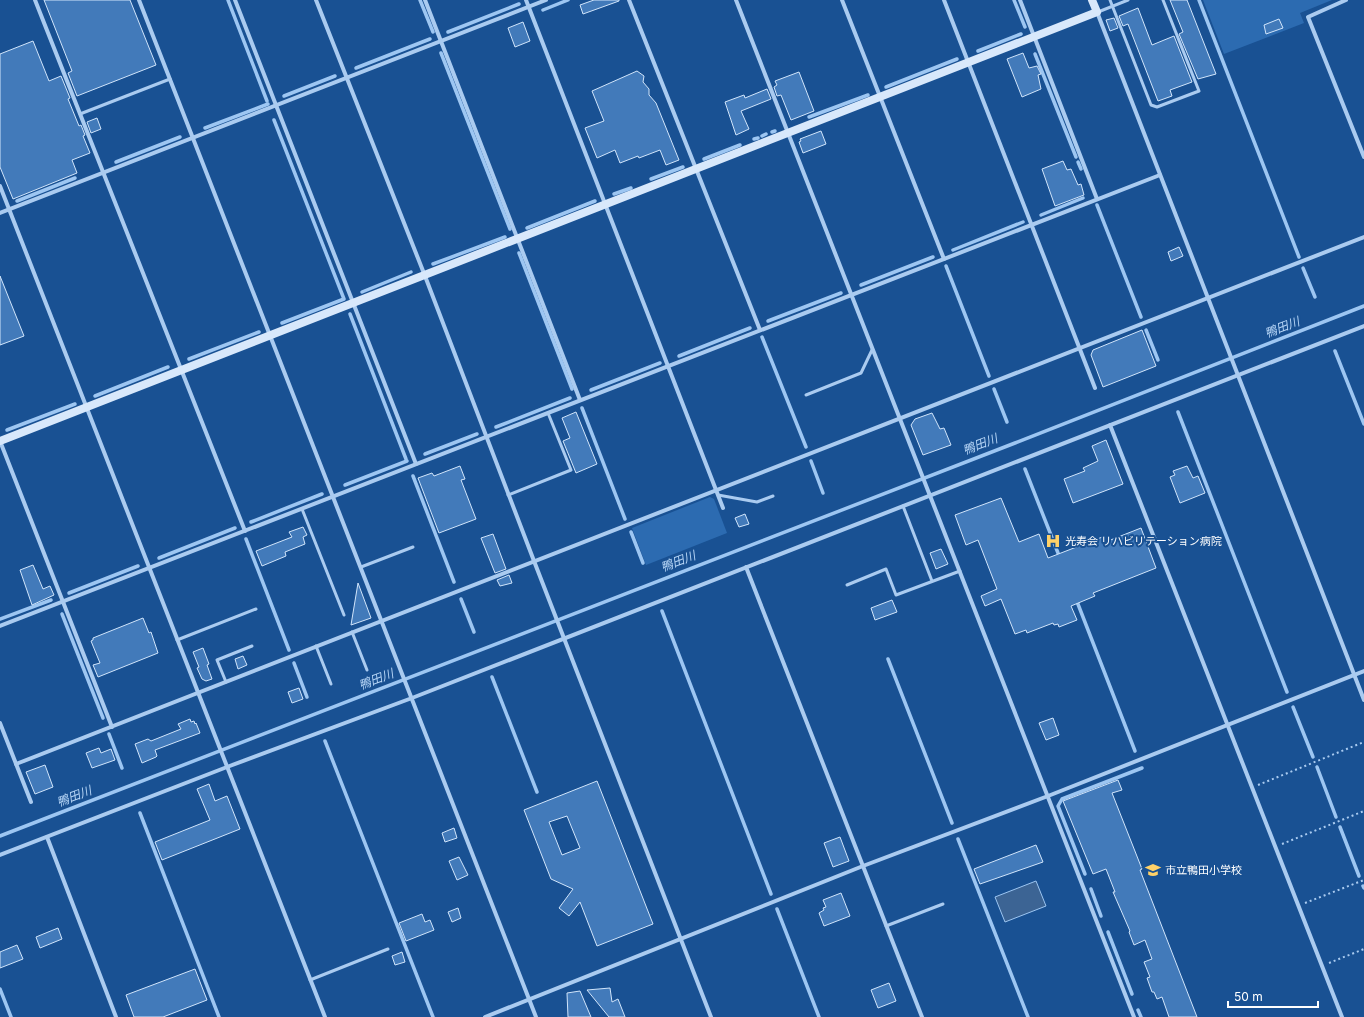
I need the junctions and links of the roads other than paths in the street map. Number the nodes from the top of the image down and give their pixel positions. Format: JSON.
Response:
{"nodes":[{"id":1,"x":35,"y":0,"type":"edge"},
{"id":2,"x":139,"y":0,"type":"edge"},
{"id":3,"x":235,"y":0,"type":"edge"},
{"id":4,"x":316,"y":0,"type":"edge"},
{"id":5,"x":425,"y":0,"type":"edge"},
{"id":6,"x":526,"y":0,"type":"edge"},
{"id":7,"x":546,"y":0,"type":"edge"},
{"id":8,"x":629,"y":0,"type":"edge"},
{"id":9,"x":736,"y":0,"type":"edge"},
{"id":10,"x":842,"y":0,"type":"edge"},
{"id":11,"x":944,"y":0,"type":"edge"},
{"id":12,"x":1020,"y":0,"type":"edge"},
{"id":13,"x":1092,"y":0,"type":"edge"},
{"id":14,"x":1110,"y":0,"type":"edge"},
{"id":15,"x":1128,"y":0,"type":"edge"},
{"id":16,"x":1163,"y":0,"type":"edge"},
{"id":17,"x":1346,"y":0,"type":"edge"},
{"id":18,"x":1112,"y":6,"type":"junction"},
{"id":19,"x":528,"y":7,"type":"junction"},
{"id":20,"x":1097,"y":12,"type":"junction"},
{"id":21,"x":1034,"y":37,"type":"junction"},
{"id":22,"x":441,"y":41,"type":"junction"},
{"id":23,"x":968,"y":63,"type":"junction"},
{"id":24,"x":170,"y":78,"type":"junction"},
{"id":25,"x":346,"y":78,"type":"junction"},
{"id":26,"x":880,"y":97,"type":"junction"},
{"id":27,"x":277,"y":105,"type":"junction"},
{"id":28,"x":80,"y":114,"type":"junction"},
{"id":29,"x":788,"y":134,"type":"junction"},
{"id":30,"x":193,"y":138,"type":"junction"},
{"id":31,"x":1364,"y":157,"type":"edge"},
{"id":32,"x":696,"y":169,"type":"junction"},
{"id":33,"x":103,"y":173,"type":"junction"},
{"id":34,"x":1160,"y":175,"type":"junction"},
{"id":35,"x":0,"y":186,"type":"edge"},
{"id":36,"x":1097,"y":199,"type":"junction"},
{"id":37,"x":605,"y":205,"type":"junction"},
{"id":38,"x":9,"y":210,"type":"junction"},
{"id":39,"x":0,"y":213,"type":"edge"},
{"id":40,"x":1031,"y":225,"type":"junction"},
{"id":41,"x":1364,"y":237,"type":"edge"},
{"id":42,"x":518,"y":239,"type":"junction"},
{"id":43,"x":944,"y":259,"type":"junction"},
{"id":44,"x":425,"y":276,"type":"junction"},
{"id":45,"x":850,"y":295,"type":"junction"},
{"id":46,"x":1208,"y":297,"type":"junction"},
{"id":47,"x":354,"y":303,"type":"junction"},
{"id":48,"x":1364,"y":326,"type":"edge"},
{"id":49,"x":760,"y":330,"type":"junction"},
{"id":50,"x":270,"y":336,"type":"junction"},
{"id":51,"x":1079,"y":348,"type":"junction"},
{"id":52,"x":872,"y":350,"type":"junction"},
{"id":53,"x":668,"y":366,"type":"junction"},
{"id":54,"x":182,"y":371,"type":"junction"},
{"id":55,"x":1238,"y":375,"type":"junction"},
{"id":56,"x":1095,"y":388,"type":"dead end"},
{"id":57,"x":806,"y":395,"type":"dead end"},
{"id":58,"x":580,"y":400,"type":"junction"},
{"id":59,"x":87,"y":408,"type":"junction"},
{"id":60,"x":548,"y":413,"type":"junction"},
{"id":61,"x":898,"y":418,"type":"junction"},
{"id":62,"x":1110,"y":425,"type":"junction"},
{"id":63,"x":486,"y":437,"type":"junction"},
{"id":64,"x":0,"y":441,"type":"edge"},
{"id":65,"x":416,"y":464,"type":"junction"},
{"id":66,"x":716,"y":490,"type":"junction"},
{"id":67,"x":508,"y":495,"type":"junction"},
{"id":68,"x":718,"y":495,"type":"junction"},
{"id":69,"x":930,"y":495,"type":"junction"},
{"id":70,"x":773,"y":496,"type":"dead end"},
{"id":71,"x":333,"y":497,"type":"junction"},
{"id":72,"x":902,"y":506,"type":"junction"},
{"id":73,"x":723,"y":508,"type":"dead end"},
{"id":74,"x":302,"y":509,"type":"junction"},
{"id":75,"x":245,"y":531,"type":"junction"},
{"id":76,"x":413,"y":547,"type":"dead end"},
{"id":77,"x":534,"y":561,"type":"junction"},
{"id":78,"x":361,"y":567,"type":"junction"},
{"id":79,"x":746,"y":567,"type":"junction"},
{"id":80,"x":150,"y":568,"type":"junction"},
{"id":81,"x":960,"y":570,"type":"junction"},
{"id":82,"x":932,"y":581,"type":"junction"},
{"id":83,"x":847,"y":585,"type":"dead end"},
{"id":84,"x":63,"y":602,"type":"junction"},
{"id":85,"x":256,"y":609,"type":"dead end"},
{"id":86,"x":344,"y":615,"type":"dead end"},
{"id":87,"x":382,"y":621,"type":"junction"},
{"id":88,"x":0,"y":626,"type":"edge"},
{"id":89,"x":352,"y":632,"type":"junction"},
{"id":90,"x":565,"y":638,"type":"junction"},
{"id":91,"x":177,"y":640,"type":"junction"},
{"id":92,"x":252,"y":646,"type":"dead end"},
{"id":93,"x":316,"y":646,"type":"junction"},
{"id":94,"x":367,"y":670,"type":"dead end"},
{"id":95,"x":1364,"y":671,"type":"edge"},
{"id":96,"x":1354,"y":675,"type":"junction"},
{"id":97,"x":226,"y":682,"type":"junction"},
{"id":98,"x":331,"y":684,"type":"dead end"},
{"id":99,"x":198,"y":693,"type":"junction"},
{"id":100,"x":412,"y":698,"type":"junction"},
{"id":101,"x":1364,"y":700,"type":"edge"},
{"id":102,"x":0,"y":723,"type":"edge"},
{"id":103,"x":1227,"y":725,"type":"junction"},
{"id":104,"x":112,"y":727,"type":"junction"},
{"id":105,"x":16,"y":764,"type":"junction"},
{"id":106,"x":227,"y":767,"type":"junction"},
{"id":107,"x":1048,"y":796,"type":"junction"},
{"id":108,"x":31,"y":802,"type":"dead end"},
{"id":109,"x":47,"y":837,"type":"junction"},
{"id":110,"x":0,"y":856,"type":"edge"},
{"id":111,"x":863,"y":866,"type":"junction"},
{"id":112,"x":943,"y":904,"type":"dead end"},
{"id":113,"x":886,"y":926,"type":"junction"},
{"id":114,"x":681,"y":938,"type":"junction"},
{"id":115,"x":388,"y":949,"type":"dead end"},
{"id":116,"x":310,"y":980,"type":"junction"},
{"id":117,"x":529,"y":1000,"type":"junction"},
{"id":118,"x":116,"y":1017,"type":"edge"},
{"id":119,"x":325,"y":1017,"type":"edge"},
{"id":120,"x":486,"y":1017,"type":"edge"},
{"id":121,"x":536,"y":1017,"type":"edge"},
{"id":122,"x":711,"y":1017,"type":"edge"},
{"id":123,"x":922,"y":1017,"type":"edge"},
{"id":124,"x":1134,"y":1017,"type":"edge"},
{"id":125,"x":1342,"y":1017,"type":"edge"}],
"edges":[{"from":1,"to":28,"type":"street"},
{"from":2,"to":24,"type":"street"},
{"from":3,"to":27,"type":"street"},
{"from":4,"to":25,"type":"street"},
{"from":5,"to":22,"type":"street"},
{"from":6,"to":19,"type":"street"},
{"from":7,"to":19,"type":"street"},
{"from":8,"to":32,"type":"street"},
{"from":9,"to":29,"type":"street"},
{"from":10,"to":26,"type":"street"},
{"from":11,"to":23,"type":"street"},
{"from":12,"to":21,"type":"street"},
{"from":13,"to":20,"type":"street"},
{"from":14,"to":18,"type":"lane"},
{"from":15,"to":18,"type":"lane"},
{"from":16,"to":18,"type":"lane"},
{"from":17,"to":31,"type":"street"},
{"from":18,"to":20,"type":"lane"},
{"from":19,"to":22,"type":"street"},
{"from":19,"to":37,"type":"street"},
{"from":20,"to":21,"type":"street"},
{"from":20,"to":34,"type":"street"},
{"from":21,"to":23,"type":"street"},
{"from":21,"to":36,"type":"street"},
{"from":22,"to":25,"type":"street"},
{"from":22,"to":42,"type":"street"},
{"from":23,"to":26,"type":"street"},
{"from":23,"to":40,"type":"street"},
{"from":24,"to":28,"type":"lane"},
{"from":24,"to":30,"type":"street"},
{"from":25,"to":27,"type":"street"},
{"from":25,"to":44,"type":"street"},
{"from":26,"to":29,"type":"street"},
{"from":26,"to":43,"type":"street"},
{"from":27,"to":30,"type":"street"},
{"from":27,"to":47,"type":"street"},
{"from":28,"to":33,"type":"street"},
{"from":29,"to":32,"type":"street"},
{"from":29,"to":45,"type":"street"},
{"from":30,"to":33,"type":"street"},
{"from":30,"to":50,"type":"street"},
{"from":32,"to":37,"type":"street"},
{"from":32,"to":49,"type":"street"},
{"from":33,"to":38,"type":"street"},
{"from":33,"to":54,"type":"street"},
{"from":34,"to":36,"type":"street"},
{"from":34,"to":46,"type":"street"},
{"from":35,"to":38,"type":"street"},
{"from":36,"to":40,"type":"street"},
{"from":37,"to":42,"type":"street"},
{"from":37,"to":53,"type":"street"},
{"from":38,"to":39,"type":"street"},
{"from":38,"to":59,"type":"street"},
{"from":40,"to":43,"type":"street"},
{"from":40,"to":51,"type":"street"},
{"from":41,"to":46,"type":"street"},
{"from":42,"to":44,"type":"street"},
{"from":42,"to":58,"type":"street"},
{"from":43,"to":45,"type":"street"},
{"from":44,"to":47,"type":"street"},
{"from":44,"to":63,"type":"street"},
{"from":45,"to":49,"type":"street"},
{"from":45,"to":52,"type":"street"},
{"from":46,"to":51,"type":"street"},
{"from":46,"to":55,"type":"street"},
{"from":47,"to":50,"type":"street"},
{"from":47,"to":65,"type":"street"},
{"from":48,"to":55,"type":"street"},
{"from":49,"to":53,"type":"street"},
{"from":50,"to":54,"type":"street"},
{"from":50,"to":71,"type":"street"},
{"from":51,"to":56,"type":"street"},
{"from":51,"to":61,"type":"street"},
{"from":52,"to":57,"type":"lane"},
{"from":52,"to":61,"type":"street"},
{"from":53,"to":58,"type":"street"},
{"from":53,"to":66,"type":"street"},
{"from":54,"to":59,"type":"street"},
{"from":54,"to":75,"type":"street"},
{"from":55,"to":62,"type":"street"},
{"from":55,"to":96,"type":"street"},
{"from":58,"to":60,"type":"street"},
{"from":59,"to":64,"type":"street"},
{"from":59,"to":80,"type":"street"},
{"from":60,"to":63,"type":"street"},
{"from":60,"to":67,"type":"lane"},
{"from":61,"to":66,"type":"street"},
{"from":61,"to":69,"type":"street"},
{"from":62,"to":69,"type":"street"},
{"from":62,"to":103,"type":"street"},
{"from":63,"to":65,"type":"street"},
{"from":63,"to":67,"type":"street"},
{"from":64,"to":84,"type":"street"},
{"from":65,"to":71,"type":"street"},
{"from":66,"to":68,"type":"street"},
{"from":66,"to":77,"type":"street"},
{"from":67,"to":77,"type":"street"},
{"from":68,"to":70,"type":"lane"},
{"from":68,"to":73,"type":"street"},
{"from":69,"to":72,"type":"street"},
{"from":69,"to":81,"type":"street"},
{"from":71,"to":74,"type":"street"},
{"from":71,"to":78,"type":"street"},
{"from":72,"to":79,"type":"street"},
{"from":72,"to":82,"type":"lane"},
{"from":74,"to":75,"type":"street"},
{"from":74,"to":86,"type":"lane"},
{"from":75,"to":80,"type":"street"},
{"from":76,"to":78,"type":"lane"},
{"from":77,"to":87,"type":"street"},
{"from":77,"to":90,"type":"street"},
{"from":78,"to":87,"type":"street"},
{"from":79,"to":90,"type":"street"},
{"from":79,"to":111,"type":"street"},
{"from":80,"to":84,"type":"street"},
{"from":80,"to":91,"type":"street"},
{"from":81,"to":82,"type":"lane"},
{"from":81,"to":107,"type":"street"},
{"from":82,"to":83,"type":"lane"},
{"from":84,"to":88,"type":"street"},
{"from":84,"to":104,"type":"street"},
{"from":85,"to":91,"type":"lane"},
{"from":87,"to":89,"type":"street"},
{"from":87,"to":100,"type":"street"},
{"from":89,"to":93,"type":"street"},
{"from":89,"to":94,"type":"lane"},
{"from":90,"to":100,"type":"street"},
{"from":90,"to":114,"type":"street"},
{"from":91,"to":99,"type":"street"},
{"from":92,"to":97,"type":"lane"},
{"from":93,"to":97,"type":"street"},
{"from":93,"to":98,"type":"lane"},
{"from":95,"to":96,"type":"street"},
{"from":96,"to":101,"type":"street"},
{"from":96,"to":103,"type":"street"},
{"from":97,"to":99,"type":"street"},
{"from":99,"to":104,"type":"street"},
{"from":99,"to":106,"type":"street"},
{"from":100,"to":106,"type":"street"},
{"from":100,"to":117,"type":"street"},
{"from":102,"to":105,"type":"street"},
{"from":103,"to":107,"type":"street"},
{"from":103,"to":125,"type":"street"},
{"from":104,"to":105,"type":"street"},
{"from":105,"to":108,"type":"street"},
{"from":106,"to":109,"type":"street"},
{"from":106,"to":116,"type":"street"},
{"from":107,"to":111,"type":"street"},
{"from":107,"to":124,"type":"street"},
{"from":109,"to":110,"type":"street"},
{"from":109,"to":118,"type":"street"},
{"from":111,"to":113,"type":"street"},
{"from":111,"to":114,"type":"street"},
{"from":112,"to":113,"type":"lane"},
{"from":113,"to":123,"type":"street"},
{"from":114,"to":117,"type":"street"},
{"from":114,"to":122,"type":"street"},
{"from":115,"to":116,"type":"lane"},
{"from":116,"to":119,"type":"street"},
{"from":117,"to":120,"type":"street"},
{"from":117,"to":121,"type":"street"}]}
